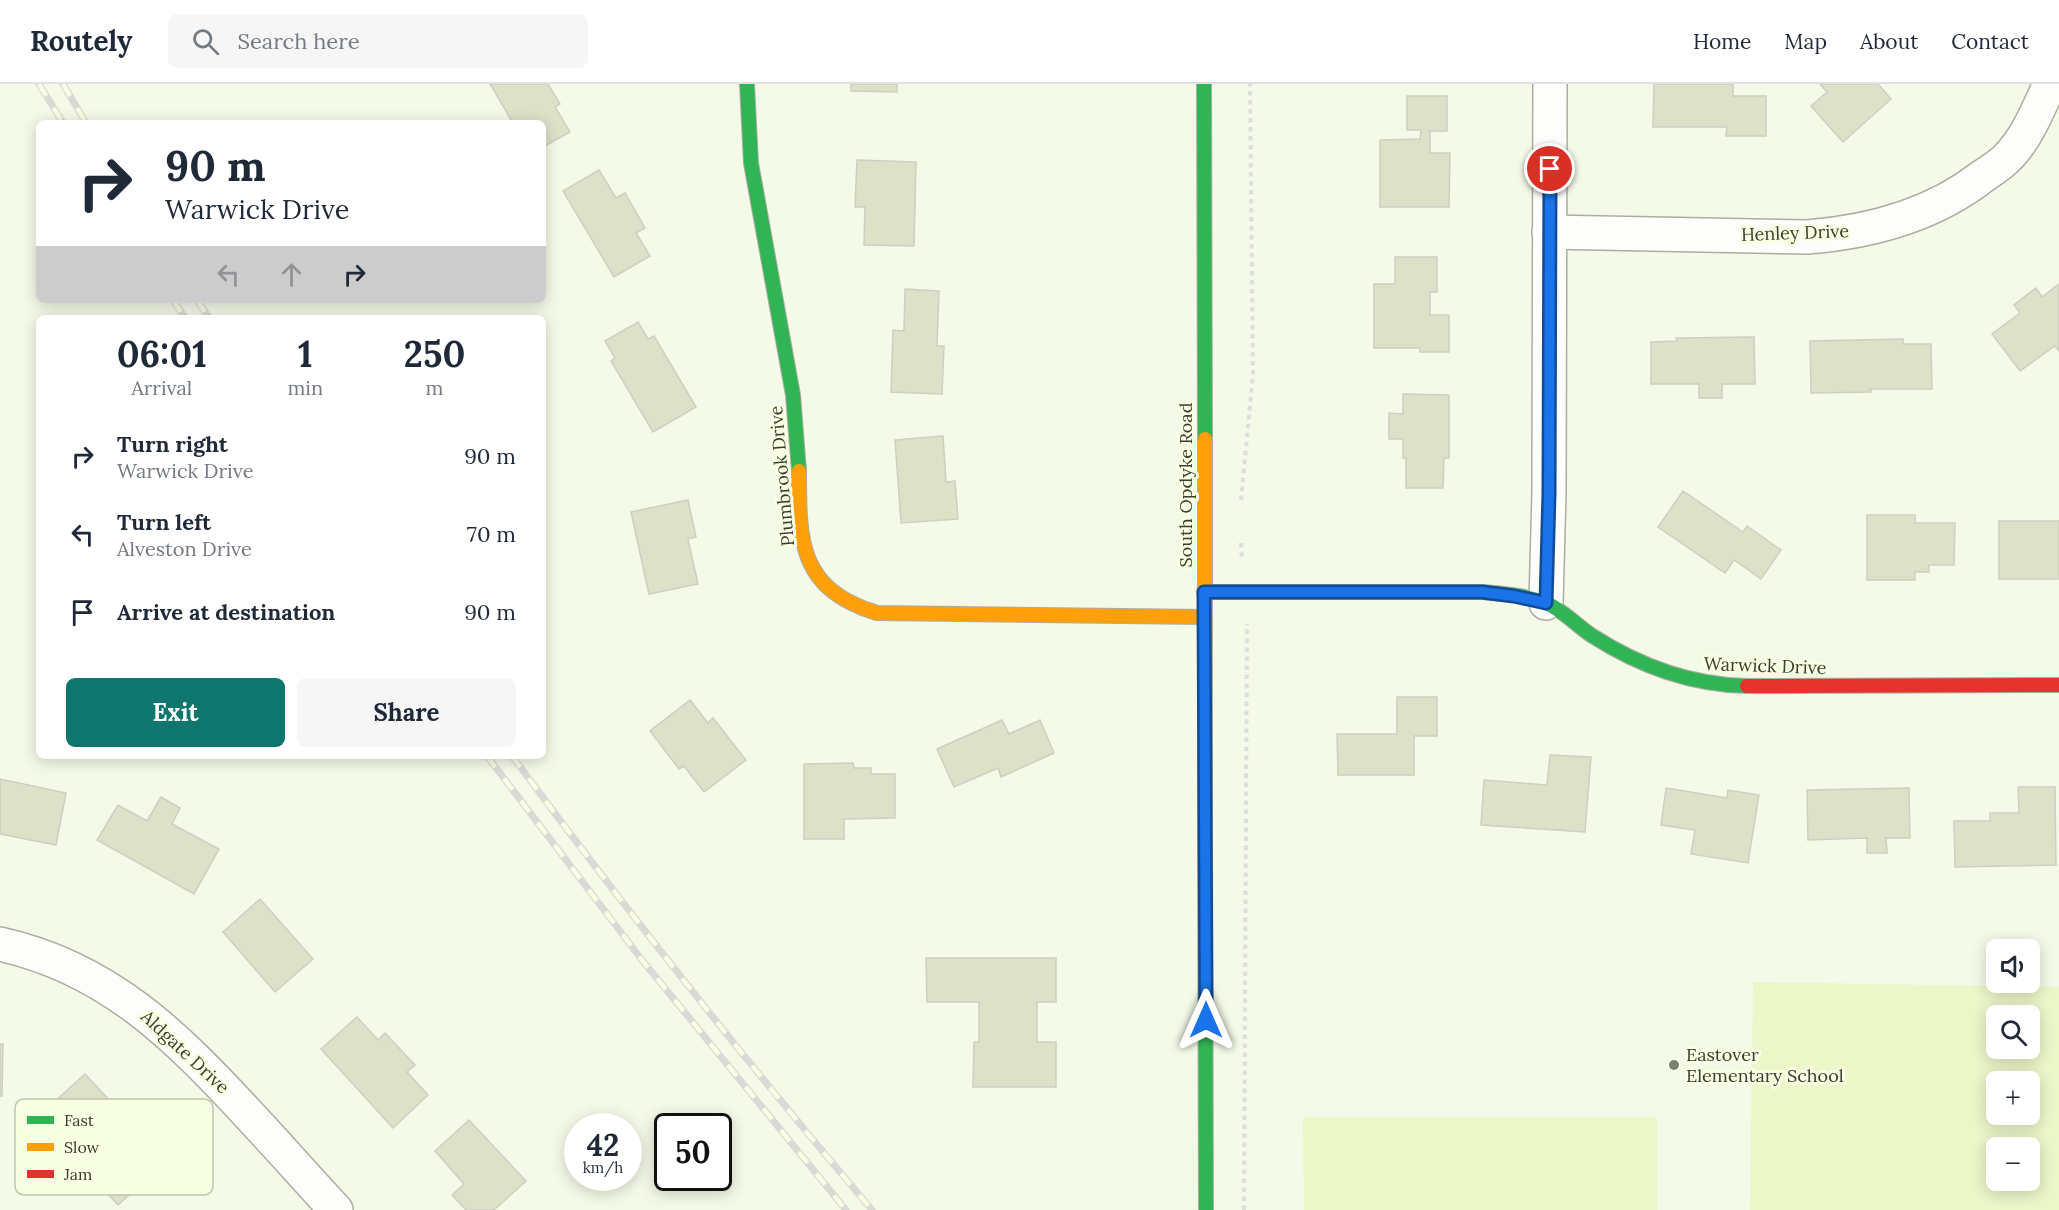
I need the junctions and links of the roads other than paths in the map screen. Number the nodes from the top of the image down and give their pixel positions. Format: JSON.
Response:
{"nodes":[{"id":1,"x":747,"y":84,"type":"edge"},
{"id":2,"x":1204,"y":84,"type":"edge"},
{"id":3,"x":1550,"y":84,"type":"edge"},
{"id":4,"x":2050,"y":84,"type":"edge"},
{"id":5,"x":1549,"y":232,"type":"junction"},
{"id":6,"x":1204,"y":592,"type":"junction"},
{"id":7,"x":1546,"y":603,"type":"junction"},
{"id":8,"x":1204,"y":617,"type":"junction"},
{"id":9,"x":2059,"y":685,"type":"edge"},
{"id":10,"x":0,"y":944,"type":"edge"},
{"id":11,"x":336,"y":1210,"type":"edge"},
{"id":12,"x":1206,"y":1210,"type":"edge"}],
"edges":[{"from":1,"to":8,"type":"street","name":"Plumbrook Drive"},
{"from":2,"to":6,"type":"street","name":"South Opdyke Road"},
{"from":3,"to":5,"type":"street"},
{"from":4,"to":5,"type":"street","name":"Henley Drive"},
{"from":5,"to":7,"type":"street"},
{"from":6,"to":7,"type":"street","name":"Warwick Drive"},
{"from":6,"to":8,"type":"street","name":"South Opdyke Road"},
{"from":7,"to":9,"type":"street","name":"Warwick Drive"},
{"from":8,"to":12,"type":"street","name":"South Opdyke Road"},
{"from":10,"to":11,"type":"street","name":"Aldgate Drive"}]}
